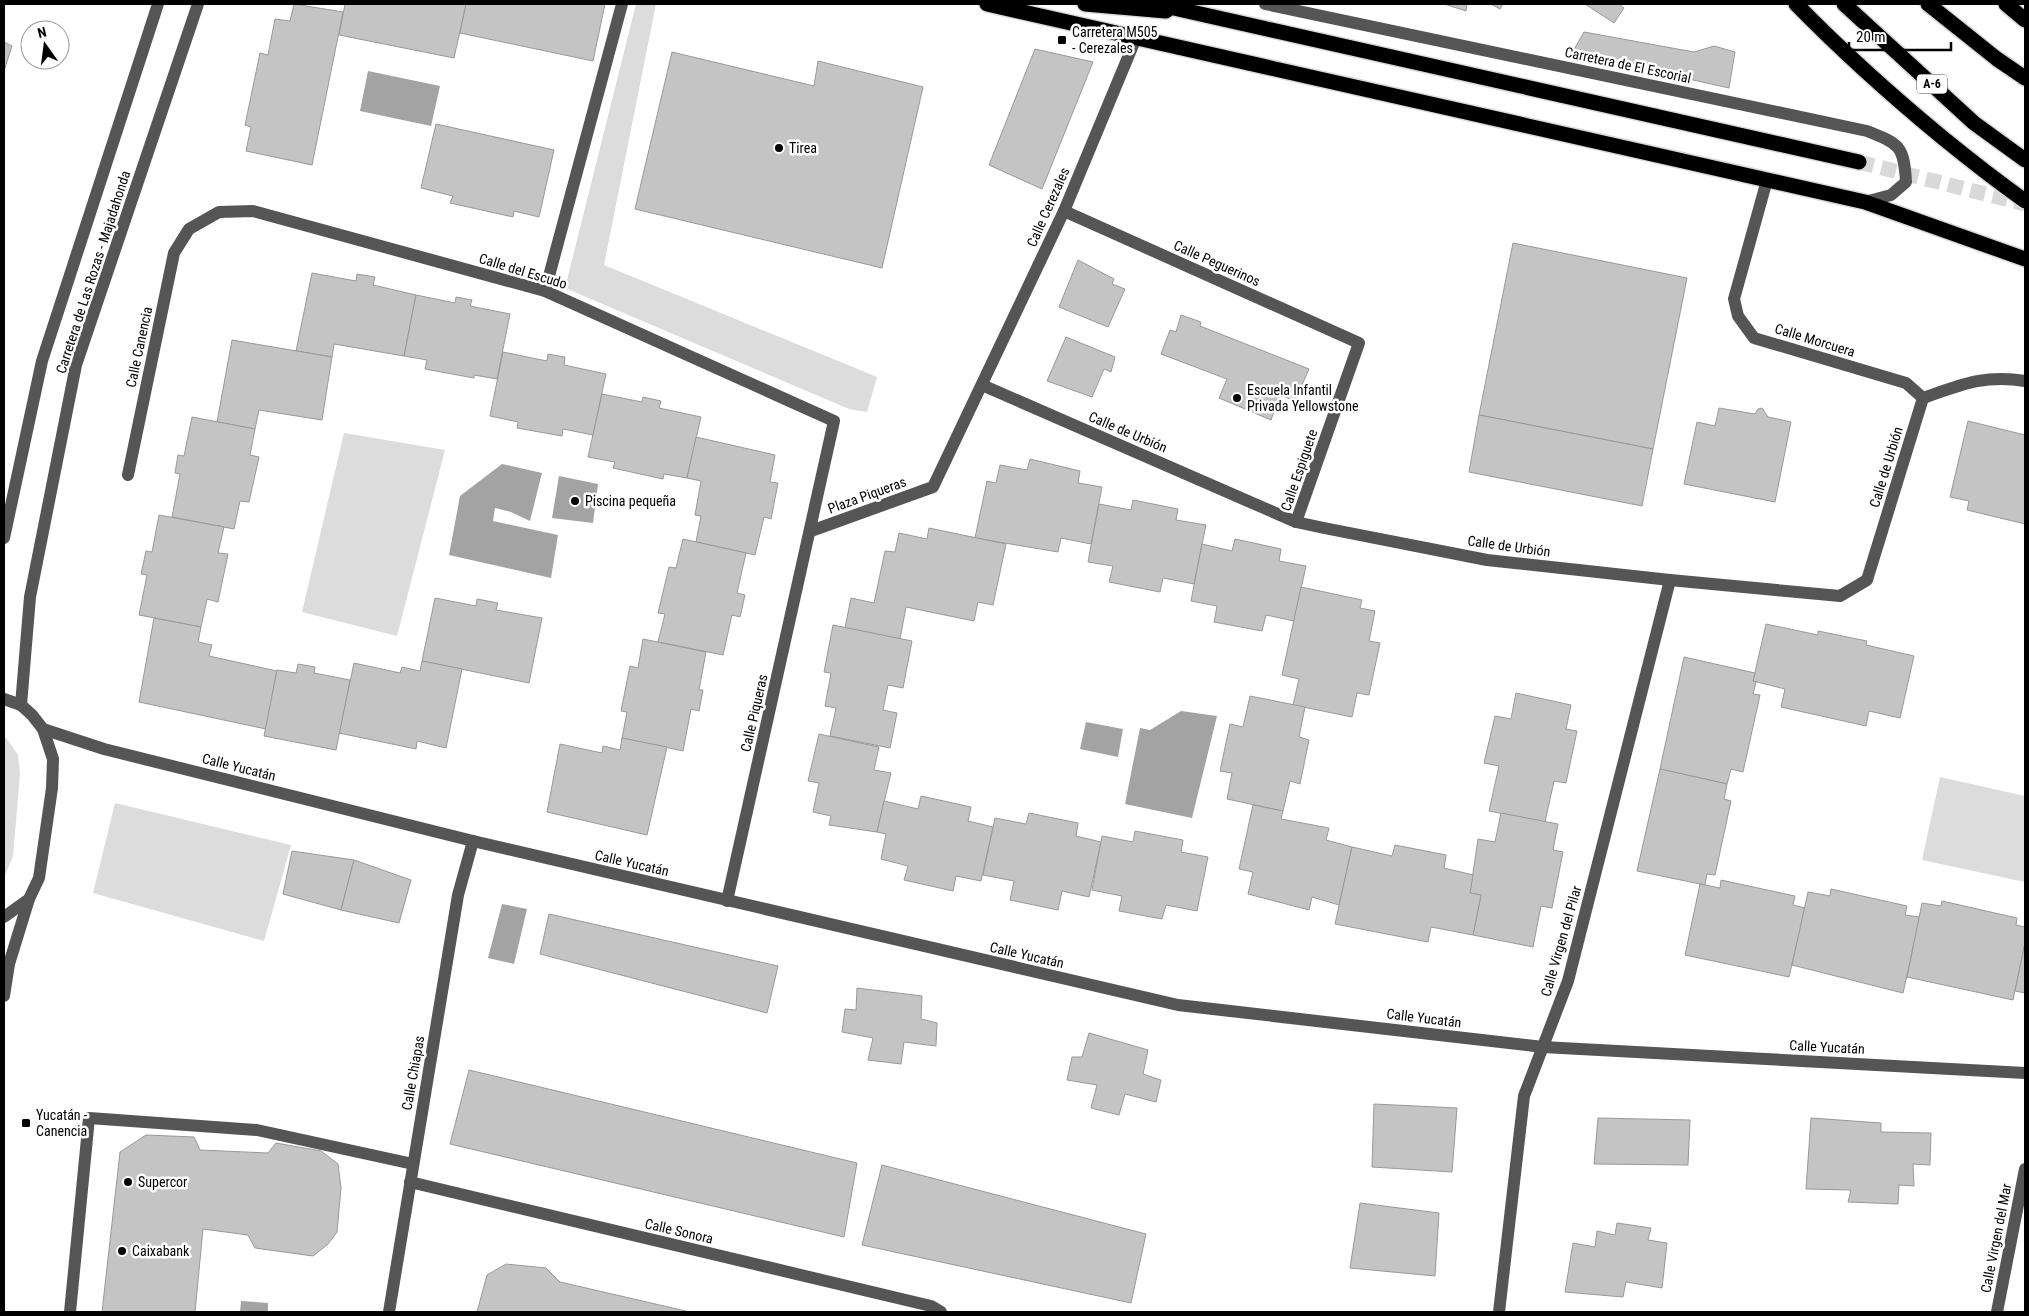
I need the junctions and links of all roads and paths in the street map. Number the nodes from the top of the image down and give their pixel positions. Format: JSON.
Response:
{"nodes":[{"id":1,"x":158,"y":4,"type":"edge"},
{"id":2,"x":198,"y":4,"type":"edge"},
{"id":3,"x":622,"y":4,"type":"edge"},
{"id":4,"x":986,"y":4,"type":"edge"},
{"id":5,"x":1085,"y":4,"type":"edge"},
{"id":6,"x":1156,"y":4,"type":"edge"},
{"id":7,"x":1266,"y":4,"type":"edge"},
{"id":8,"x":1796,"y":4,"type":"edge"},
{"id":9,"x":1844,"y":4,"type":"edge"},
{"id":10,"x":1928,"y":4,"type":"edge"},
{"id":11,"x":2006,"y":4,"type":"edge"},
{"id":12,"x":1198,"y":14,"type":"junction"},
{"id":13,"x":2025,"y":20,"type":"edge"},
{"id":14,"x":1136,"y":38,"type":"junction"},
{"id":15,"x":2025,"y":78,"type":"edge"},
{"id":16,"x":2025,"y":160,"type":"edge"},
{"id":17,"x":1859,"y":162,"type":"tunnel mouth"},
{"id":18,"x":1767,"y":180,"type":"junction"},
{"id":19,"x":2025,"y":201,"type":"edge"},
{"id":20,"x":1864,"y":202,"type":"junction"},
{"id":21,"x":1064,"y":211,"type":"junction"},
{"id":22,"x":189,"y":229,"type":"joint"},
{"id":23,"x":2025,"y":259,"type":"edge"},
{"id":24,"x":545,"y":291,"type":"junction"},
{"id":25,"x":1359,"y":343,"type":"joint"},
{"id":26,"x":2025,"y":381,"type":"edge"},
{"id":27,"x":982,"y":385,"type":"junction"},
{"id":28,"x":1923,"y":398,"type":"junction"},
{"id":29,"x":834,"y":421,"type":"joint"},
{"id":30,"x":128,"y":475,"type":"dead end"},
{"id":31,"x":1296,"y":522,"type":"junction"},
{"id":32,"x":811,"y":531,"type":"junction"},
{"id":33,"x":4,"y":538,"type":"edge"},
{"id":34,"x":1670,"y":580,"type":"junction"},
{"id":35,"x":4,"y":699,"type":"edge"},
{"id":36,"x":21,"y":705,"type":"junction"},
{"id":37,"x":43,"y":729,"type":"junction"},
{"id":38,"x":473,"y":841,"type":"junction"},
{"id":39,"x":29,"y":900,"type":"junction"},
{"id":40,"x":727,"y":900,"type":"junction"},
{"id":41,"x":4,"y":916,"type":"edge"},
{"id":42,"x":4,"y":996,"type":"edge"},
{"id":43,"x":1543,"y":1047,"type":"junction"},
{"id":44,"x":2025,"y":1073,"type":"edge"},
{"id":45,"x":413,"y":1164,"type":"junction"},
{"id":46,"x":2025,"y":1169,"type":"edge"},
{"id":47,"x":410,"y":1182,"type":"junction"},
{"id":48,"x":70,"y":1312,"type":"edge"},
{"id":49,"x":389,"y":1312,"type":"edge"},
{"id":50,"x":941,"y":1312,"type":"edge"},
{"id":51,"x":1499,"y":1312,"type":"edge"},
{"id":52,"x":1997,"y":1312,"type":"edge"}],
"edges":[{"from":1,"to":33,"type":"street","name":"Carretera de Las Rozas - Majadahonda"},
{"from":2,"to":36,"type":"street","name":"Carretera de Las Rozas - Majadahonda"},
{"from":3,"to":24,"type":"street"},
{"from":4,"to":14,"type":"highway"},
{"from":5,"to":12,"type":"highway"},
{"from":6,"to":12,"type":"highway"},
{"from":7,"to":20,"type":"street","name":"Carretera de El Escorial"},
{"from":8,"to":19,"type":"highway"},
{"from":9,"to":16,"type":"highway","number":"A-6"},
{"from":10,"to":15,"type":"highway"},
{"from":11,"to":13,"type":"highway"},
{"from":12,"to":17,"type":"highway"},
{"from":14,"to":18,"type":"highway"},
{"from":14,"to":21,"type":"street","name":"Calle Cerezales"},
{"from":18,"to":20,"type":"highway"},
{"from":18,"to":28,"type":"street","name":"Calle Morcuera"},
{"from":20,"to":23,"type":"highway"},
{"from":21,"to":25,"type":"street","name":"Calle Peguerinos"},
{"from":21,"to":27,"type":"street","name":"Calle Cerezales"},
{"from":22,"to":24,"type":"street","name":"Calle del Escudo"},
{"from":22,"to":30,"type":"street","name":"Calle Canencia"},
{"from":24,"to":29,"type":"street","name":"Calle del Escudo"},
{"from":25,"to":31,"type":"street","name":"Calle Espiguete"},
{"from":26,"to":28,"type":"street"},
{"from":27,"to":31,"type":"street","name":"Calle de Urbión"},
{"from":27,"to":32,"type":"street","name":"Plaza Piqueras"},
{"from":28,"to":34,"type":"street","name":"Calle de Urbión"},
{"from":29,"to":32,"type":"street","name":"Plaza Piqueras"},
{"from":31,"to":34,"type":"street","name":"Calle de Urbión"},
{"from":32,"to":40,"type":"street","name":"Calle Piqueras"},
{"from":34,"to":43,"type":"street","name":"Calle Virgen del Pilar"},
{"from":35,"to":36,"type":"street"},
{"from":36,"to":37,"type":"street"},
{"from":37,"to":38,"type":"street","name":"Calle Yucatán"},
{"from":37,"to":39,"type":"street"},
{"from":38,"to":40,"type":"street","name":"Calle Yucatán"},
{"from":38,"to":45,"type":"street","name":"Calle Chiapas"},
{"from":39,"to":41,"type":"street"},
{"from":39,"to":42,"type":"street"},
{"from":40,"to":43,"type":"street","name":"Calle Yucatán"},
{"from":43,"to":44,"type":"street","name":"Calle Yucatán"},
{"from":43,"to":51,"type":"street","name":"Calle Virgen del Pilar"},
{"from":45,"to":47,"type":"street","name":"Calle Chiapas"},
{"from":45,"to":48,"type":"street"},
{"from":46,"to":52,"type":"street","name":"Calle Virgen del Mar"},
{"from":47,"to":49,"type":"street","name":"Calle Chiapas"},
{"from":47,"to":50,"type":"street","name":"Calle Sonora"}]}
